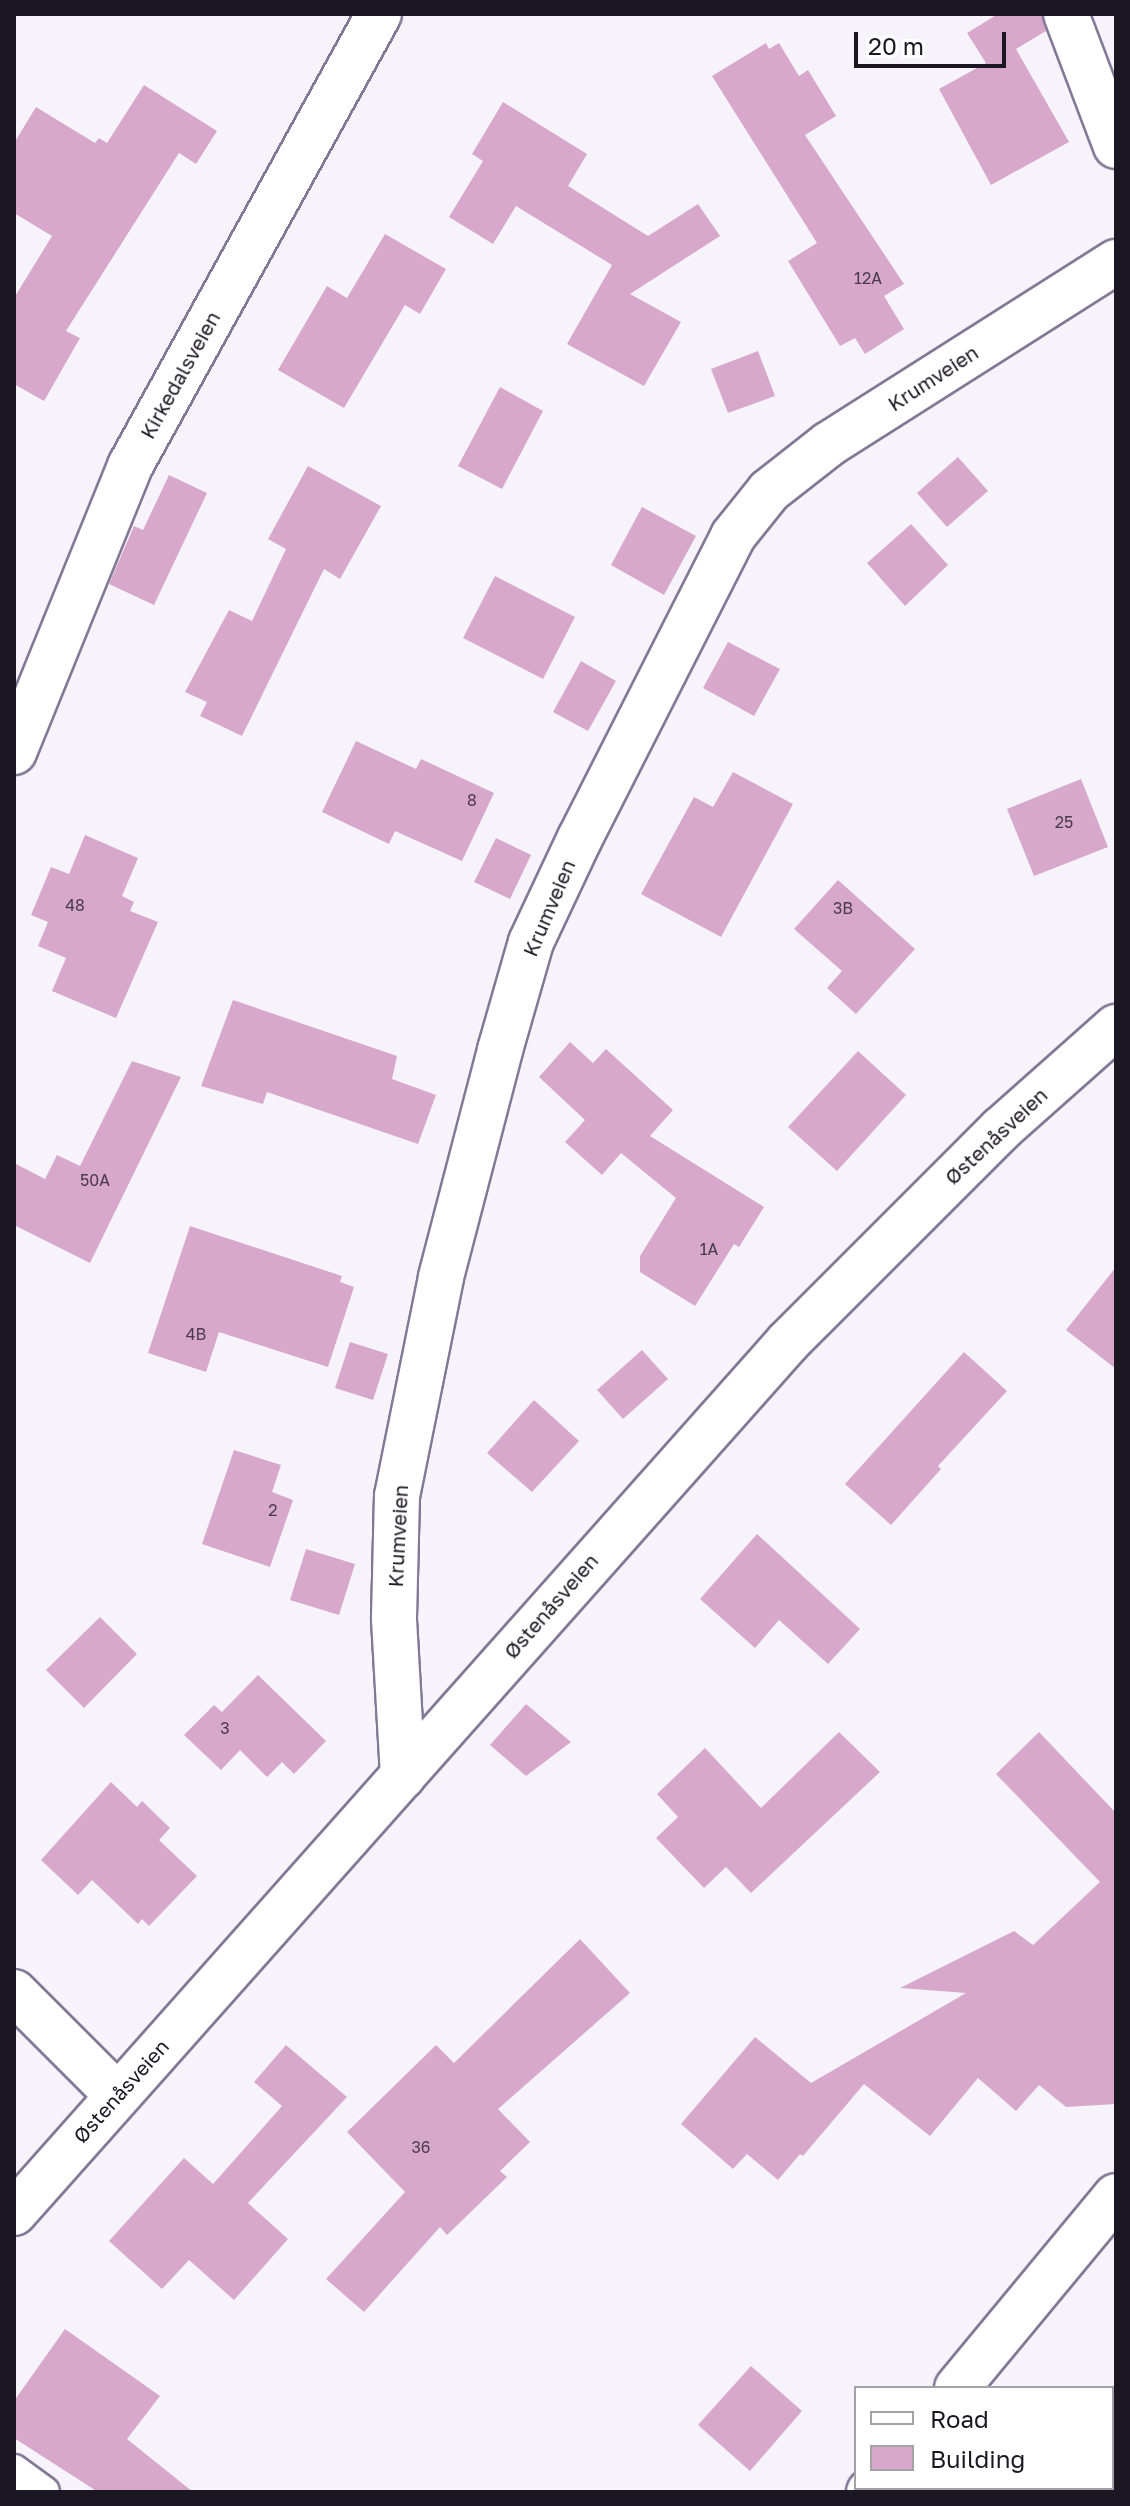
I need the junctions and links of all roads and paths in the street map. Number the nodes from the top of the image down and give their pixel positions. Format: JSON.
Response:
{"nodes":[{"id":1,"x":379,"y":14,"type":"edge"},
{"id":2,"x":1066,"y":14,"type":"edge"},
{"id":3,"x":1116,"y":146,"type":"edge"},
{"id":4,"x":1116,"y":262,"type":"edge"},
{"id":5,"x":14,"y":752,"type":"edge"},
{"id":6,"x":1116,"y":1027,"type":"edge"},
{"id":7,"x":403,"y":1776,"type":"junction"},
{"id":8,"x":14,"y":1992,"type":"edge"},
{"id":9,"x":117,"y":2095,"type":"junction"},
{"id":10,"x":1116,"y":2196,"type":"edge"},
{"id":11,"x":14,"y":2213,"type":"edge"},
{"id":12,"x":959,"y":2386,"type":"edge"},
{"id":13,"x":14,"y":2470,"type":"edge"},
{"id":14,"x":44,"y":2492,"type":"edge"}],
"edges":[{"from":1,"to":5,"type":"street","name":"Kirkedalsveien"},
{"from":2,"to":3,"type":"street"},
{"from":4,"to":7,"type":"street","name":"Krumveien"},
{"from":6,"to":7,"type":"street","name":"Østenåsveien"},
{"from":7,"to":9,"type":"street","name":"Østenåsveien"},
{"from":8,"to":9,"type":"street"},
{"from":9,"to":11,"type":"street","name":"Østenåsveien"},
{"from":10,"to":12,"type":"street"},
{"from":13,"to":14,"type":"lane"}]}
